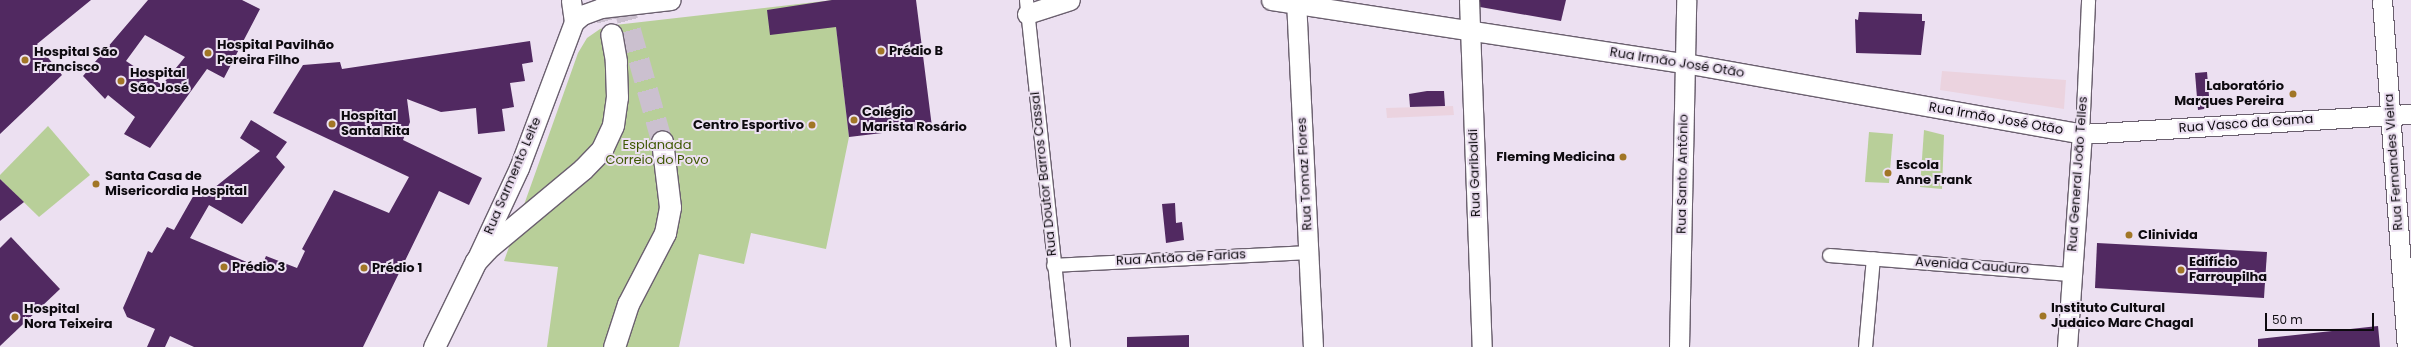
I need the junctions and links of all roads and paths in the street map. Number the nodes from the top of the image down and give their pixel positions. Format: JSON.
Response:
{"nodes":[{"id":1,"x":571,"y":0,"type":"edge"},
{"id":2,"x":670,"y":0,"type":"edge"},
{"id":3,"x":1070,"y":0,"type":"edge"},
{"id":4,"x":1271,"y":0,"type":"edge"},
{"id":5,"x":1469,"y":0,"type":"edge"},
{"id":6,"x":1686,"y":0,"type":"edge"},
{"id":7,"x":2088,"y":0,"type":"edge"},
{"id":8,"x":2382,"y":0,"type":"edge"},
{"id":9,"x":1296,"y":2,"type":"edge"},
{"id":10,"x":608,"y":4,"type":"edge"},
{"id":11,"x":1027,"y":7,"type":"edge"},
{"id":12,"x":574,"y":22,"type":"junction"},
{"id":13,"x":1470,"y":32,"type":"junction"},
{"id":14,"x":611,"y":34,"type":"tunnel mouth"},
{"id":15,"x":1685,"y":63,"type":"junction"},
{"id":16,"x":2411,"y":114,"type":"edge"},
{"id":17,"x":2391,"y":115,"type":"junction"},
{"id":18,"x":2082,"y":134,"type":"junction"},
{"id":19,"x":662,"y":141,"type":"tunnel mouth"},
{"id":20,"x":1308,"y":252,"type":"junction"},
{"id":21,"x":1829,"y":255,"type":"dead end"},
{"id":22,"x":1873,"y":258,"type":"junction"},
{"id":23,"x":476,"y":261,"type":"junction"},
{"id":24,"x":1053,"y":265,"type":"junction"},
{"id":25,"x":2072,"y":274,"type":"junction"},
{"id":26,"x":434,"y":347,"type":"edge"},
{"id":27,"x":614,"y":347,"type":"edge"},
{"id":28,"x":1063,"y":347,"type":"edge"},
{"id":29,"x":1313,"y":347,"type":"edge"},
{"id":30,"x":1482,"y":347,"type":"edge"},
{"id":31,"x":1679,"y":347,"type":"edge"},
{"id":32,"x":1865,"y":347,"type":"edge"},
{"id":33,"x":2067,"y":347,"type":"edge"},
{"id":34,"x":2407,"y":347,"type":"edge"}],
"edges":[{"from":1,"to":12,"type":"street","name":"Rua Sarmento Leite"},
{"from":2,"to":10,"type":"street"},
{"from":3,"to":11,"type":"street"},
{"from":4,"to":9,"type":"street","name":"Rua Irmão José Otão"},
{"from":5,"to":13,"type":"street","name":"Rua Garibaldi"},
{"from":6,"to":15,"type":"street","name":"Rua Santo Antônio"},
{"from":7,"to":18,"type":"street","name":"Rua General João Telles"},
{"from":8,"to":17,"type":"street","name":"Rua Fernandes Vieira"},
{"from":9,"to":13,"type":"street","name":"Rua Irmão José Otão"},
{"from":9,"to":20,"type":"street","name":"Rua Tomaz Flores"},
{"from":10,"to":12,"type":"street"},
{"from":11,"to":24,"type":"street","name":"Rua Doutor Barros Cassal"},
{"from":12,"to":23,"type":"street","name":"Rua Sarmento Leite"},
{"from":13,"to":15,"type":"street","name":"Rua Irmão José Otão"},
{"from":13,"to":30,"type":"street","name":"Rua Garibaldi"},
{"from":14,"to":23,"type":"main road"},
{"from":15,"to":18,"type":"street","name":"Rua Irmão José Otão"},
{"from":15,"to":31,"type":"street","name":"Rua Santo Antônio"},
{"from":16,"to":17,"type":"street","name":"Rua Vasco da Gama"},
{"from":17,"to":18,"type":"street","name":"Rua Vasco da Gama"},
{"from":17,"to":34,"type":"street","name":"Rua Fernandes Vieira"},
{"from":18,"to":25,"type":"street","name":"Rua General João Telles"},
{"from":19,"to":27,"type":"main road"},
{"from":20,"to":24,"type":"street","name":"Rua Antão de Farias"},
{"from":20,"to":29,"type":"street","name":"Rua Tomaz Flores"},
{"from":21,"to":22,"type":"street","name":"Avenida Cauduro"},
{"from":22,"to":25,"type":"street","name":"Avenida Cauduro"},
{"from":22,"to":32,"type":"street"},
{"from":23,"to":26,"type":"main road","name":"Rua Sarmento Leite"},
{"from":24,"to":28,"type":"street","name":"Rua Doutor Barros Cassal"},
{"from":25,"to":33,"type":"street","name":"Rua General João Telles"}]}
